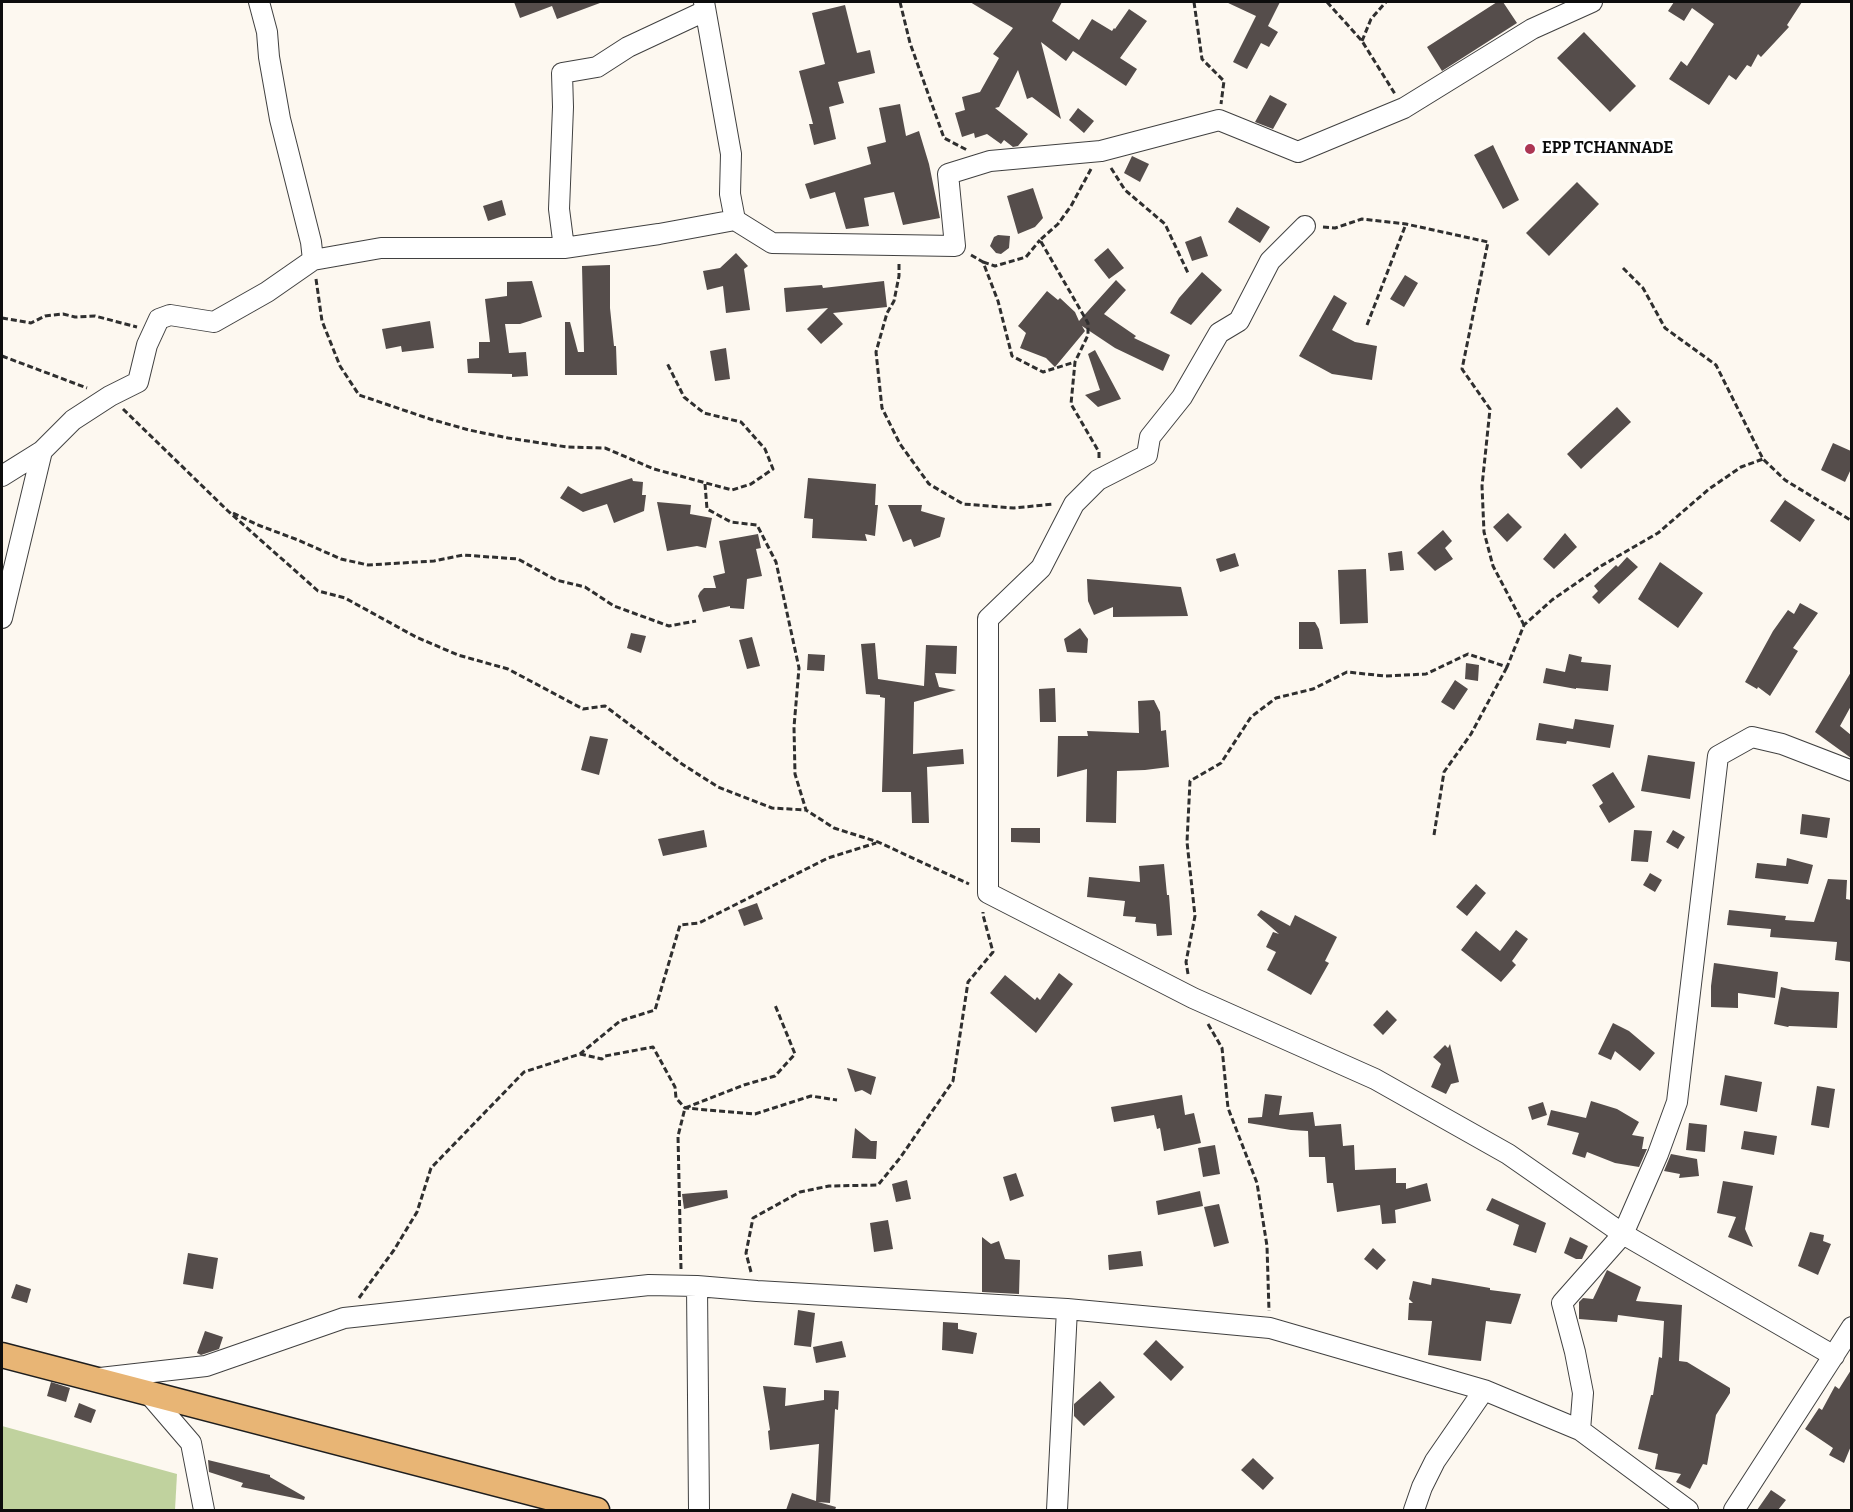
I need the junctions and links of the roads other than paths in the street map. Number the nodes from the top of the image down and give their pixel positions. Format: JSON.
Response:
{"nodes":[{"id":1,"x":259,"y":2,"type":"edge"},
{"id":2,"x":276,"y":2,"type":"edge"},
{"id":3,"x":1592,"y":2,"type":"edge"},
{"id":4,"x":705,"y":6,"type":"edge"},
{"id":5,"x":267,"y":32,"type":"junction"},
{"id":6,"x":735,"y":220,"type":"junction"},
{"id":7,"x":1305,"y":226,"type":"road end"},
{"id":8,"x":564,"y":248,"type":"junction"},
{"id":9,"x":313,"y":260,"type":"junction"},
{"id":10,"x":42,"y":451,"type":"junction"},
{"id":11,"x":2,"y":476,"type":"edge"},
{"id":12,"x":2,"y":618,"type":"edge"},
{"id":13,"x":1851,"y":771,"type":"edge"},
{"id":14,"x":1623,"y":1234,"type":"junction"},
{"id":15,"x":689,"y":1286,"type":"junction"},
{"id":16,"x":1067,"y":1309,"type":"junction"},
{"id":17,"x":1851,"y":1327,"type":"edge"},
{"id":18,"x":2,"y":1355,"type":"edge"},
{"id":19,"x":1834,"y":1356,"type":"junction"},
{"id":20,"x":94,"y":1378,"type":"junction"},
{"id":21,"x":1484,"y":1390,"type":"junction"},
{"id":22,"x":148,"y":1393,"type":"junction"},
{"id":23,"x":1580,"y":1430,"type":"junction"},
{"id":24,"x":547,"y":1504,"type":"edge"},
{"id":25,"x":1738,"y":1509,"type":"edge"},
{"id":26,"x":204,"y":1510,"type":"edge"},
{"id":27,"x":597,"y":1510,"type":"edge"},
{"id":28,"x":699,"y":1510,"type":"edge"},
{"id":29,"x":1057,"y":1510,"type":"edge"},
{"id":30,"x":1414,"y":1510,"type":"edge"},
{"id":31,"x":1688,"y":1510,"type":"edge"}],
"edges":[{"from":1,"to":5,"type":"street"},
{"from":2,"to":5,"type":"street"},
{"from":3,"to":6,"type":"street"},
{"from":4,"to":6,"type":"street"},
{"from":4,"to":8,"type":"street"},
{"from":5,"to":9,"type":"street"},
{"from":6,"to":8,"type":"street"},
{"from":7,"to":14,"type":"street"},
{"from":8,"to":9,"type":"street"},
{"from":9,"to":10,"type":"street"},
{"from":10,"to":11,"type":"street"},
{"from":10,"to":12,"type":"street"},
{"from":13,"to":14,"type":"street"},
{"from":14,"to":19,"type":"street"},
{"from":14,"to":23,"type":"street"},
{"from":15,"to":16,"type":"street"},
{"from":15,"to":20,"type":"street"},
{"from":15,"to":28,"type":"street"},
{"from":16,"to":21,"type":"street"},
{"from":16,"to":29,"type":"street"},
{"from":17,"to":19,"type":"street"},
{"from":18,"to":20,"type":"main road"},
{"from":19,"to":25,"type":"street"},
{"from":20,"to":22,"type":"main road"},
{"from":21,"to":23,"type":"street"},
{"from":21,"to":30,"type":"street"},
{"from":22,"to":24,"type":"main road"},
{"from":22,"to":26,"type":"street"},
{"from":23,"to":31,"type":"street"},
{"from":24,"to":27,"type":"main road"}]}
